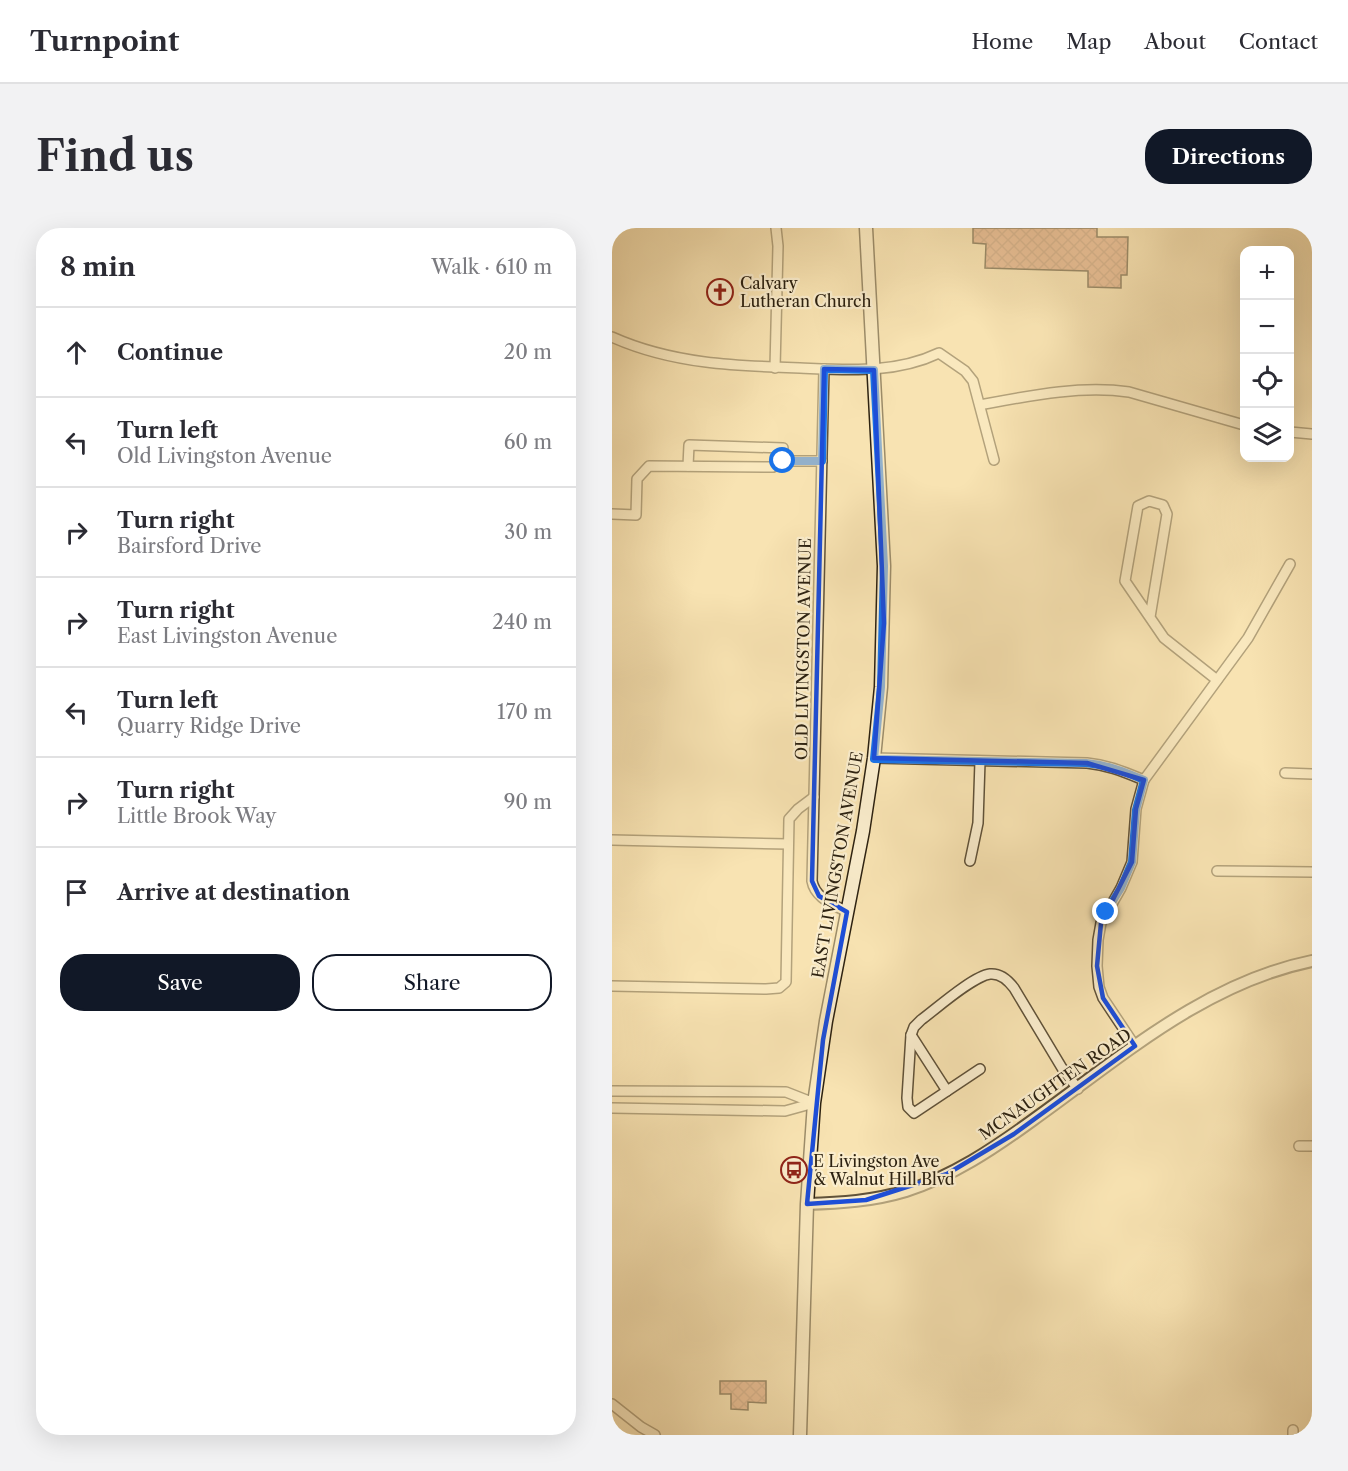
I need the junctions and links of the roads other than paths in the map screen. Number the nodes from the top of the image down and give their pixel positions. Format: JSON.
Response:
{"nodes":[{"id":1,"x":776,"y":228,"type":"edge"},
{"id":2,"x":866,"y":228,"type":"edge"},
{"id":3,"x":612,"y":337,"type":"edge"},
{"id":4,"x":775,"y":368,"type":"junction"},
{"id":5,"x":824,"y":369,"type":"junction"},
{"id":6,"x":874,"y":370,"type":"junction"},
{"id":7,"x":980,"y":405,"type":"junction"},
{"id":8,"x":1240,"y":424,"type":"edge"},
{"id":9,"x":1294,"y":432,"type":"edge"},
{"id":10,"x":1312,"y":434,"type":"edge"},
{"id":11,"x":994,"y":460,"type":"dead end"},
{"id":12,"x":783,"y":461,"type":"junction"},
{"id":13,"x":822,"y":461,"type":"junction"},
{"id":14,"x":688,"y":466,"type":"junction"},
{"id":15,"x":612,"y":514,"type":"edge"},
{"id":16,"x":1290,"y":564,"type":"dead end"},
{"id":17,"x":1150,"y":617,"type":"junction"},
{"id":18,"x":1217,"y":680,"type":"junction"},
{"id":19,"x":874,"y":759,"type":"junction"},
{"id":20,"x":980,"y":761,"type":"junction"},
{"id":21,"x":1285,"y":773,"type":"dead end"},
{"id":22,"x":1312,"y":774,"type":"edge"},
{"id":23,"x":1144,"y":780,"type":"junction"},
{"id":24,"x":814,"y":797,"type":"junction"},
{"id":25,"x":612,"y":840,"type":"edge"},
{"id":26,"x":788,"y":844,"type":"junction"},
{"id":27,"x":970,"y":861,"type":"dead end"},
{"id":28,"x":1217,"y":871,"type":"dead end"},
{"id":29,"x":1312,"y":872,"type":"edge"},
{"id":30,"x":847,"y":912,"type":"junction"},
{"id":31,"x":1312,"y":961,"type":"edge"},
{"id":32,"x":612,"y":986,"type":"edge"},
{"id":33,"x":910,"y":1035,"type":"junction"},
{"id":34,"x":1135,"y":1046,"type":"junction"},
{"id":35,"x":980,"y":1069,"type":"dead end"},
{"id":36,"x":1078,"y":1089,"type":"junction"},
{"id":37,"x":612,"y":1091,"type":"edge"},
{"id":38,"x":947,"y":1091,"type":"junction"},
{"id":39,"x":814,"y":1103,"type":"junction"},
{"id":40,"x":612,"y":1108,"type":"edge"},
{"id":41,"x":1299,"y":1146,"type":"dead end"},
{"id":42,"x":1312,"y":1146,"type":"edge"},
{"id":43,"x":807,"y":1204,"type":"junction"},
{"id":44,"x":612,"y":1404,"type":"edge"},
{"id":45,"x":655,"y":1435,"type":"edge"},
{"id":46,"x":800,"y":1435,"type":"edge"}],
"edges":[{"from":1,"to":4,"type":"street"},
{"from":2,"to":6,"type":"main road","name":"EAST LIVINGSTON AVENUE"},
{"from":3,"to":4,"type":"street"},
{"from":4,"to":5,"type":"street"},
{"from":5,"to":6,"type":"street"},
{"from":5,"to":13,"type":"street","name":"OLD LIVINGSTON AVENUE"},
{"from":6,"to":7,"type":"street"},
{"from":6,"to":19,"type":"main road","name":"EAST LIVINGSTON AVENUE"},
{"from":7,"to":8,"type":"street"},
{"from":7,"to":11,"type":"street"},
{"from":9,"to":10,"type":"street"},
{"from":12,"to":13,"type":"street"},
{"from":12,"to":14,"type":"street"},
{"from":12,"to":14,"type":"street"},
{"from":13,"to":24,"type":"street","name":"OLD LIVINGSTON AVENUE"},
{"from":14,"to":15,"type":"street"},
{"from":16,"to":18,"type":"street"},
{"from":17,"to":17,"type":"street"},
{"from":17,"to":18,"type":"street"},
{"from":18,"to":23,"type":"street"},
{"from":19,"to":20,"type":"street"},
{"from":19,"to":30,"type":"main road","name":"EAST LIVINGSTON AVENUE"},
{"from":20,"to":23,"type":"street"},
{"from":20,"to":27,"type":"street"},
{"from":21,"to":22,"type":"street"},
{"from":23,"to":34,"type":"street"},
{"from":24,"to":26,"type":"street"},
{"from":24,"to":30,"type":"street","name":"OLD LIVINGSTON AVENUE"},
{"from":25,"to":26,"type":"street"},
{"from":26,"to":32,"type":"street"},
{"from":28,"to":29,"type":"street"},
{"from":30,"to":39,"type":"main road","name":"EAST LIVINGSTON AVENUE"},
{"from":31,"to":34,"type":"street","name":"MCNAUGHTEN ROAD"},
{"from":33,"to":36,"type":"street"},
{"from":33,"to":38,"type":"street"},
{"from":33,"to":38,"type":"street"},
{"from":34,"to":36,"type":"street","name":"MCNAUGHTEN ROAD"},
{"from":35,"to":38,"type":"street"},
{"from":36,"to":43,"type":"street","name":"MCNAUGHTEN ROAD"},
{"from":37,"to":39,"type":"street"},
{"from":39,"to":40,"type":"street"},
{"from":39,"to":43,"type":"main road","name":"EAST LIVINGSTON AVENUE"},
{"from":41,"to":42,"type":"street"},
{"from":43,"to":46,"type":"main road","name":"EAST LIVINGSTON AVENUE"},
{"from":44,"to":45,"type":"street"}]}
